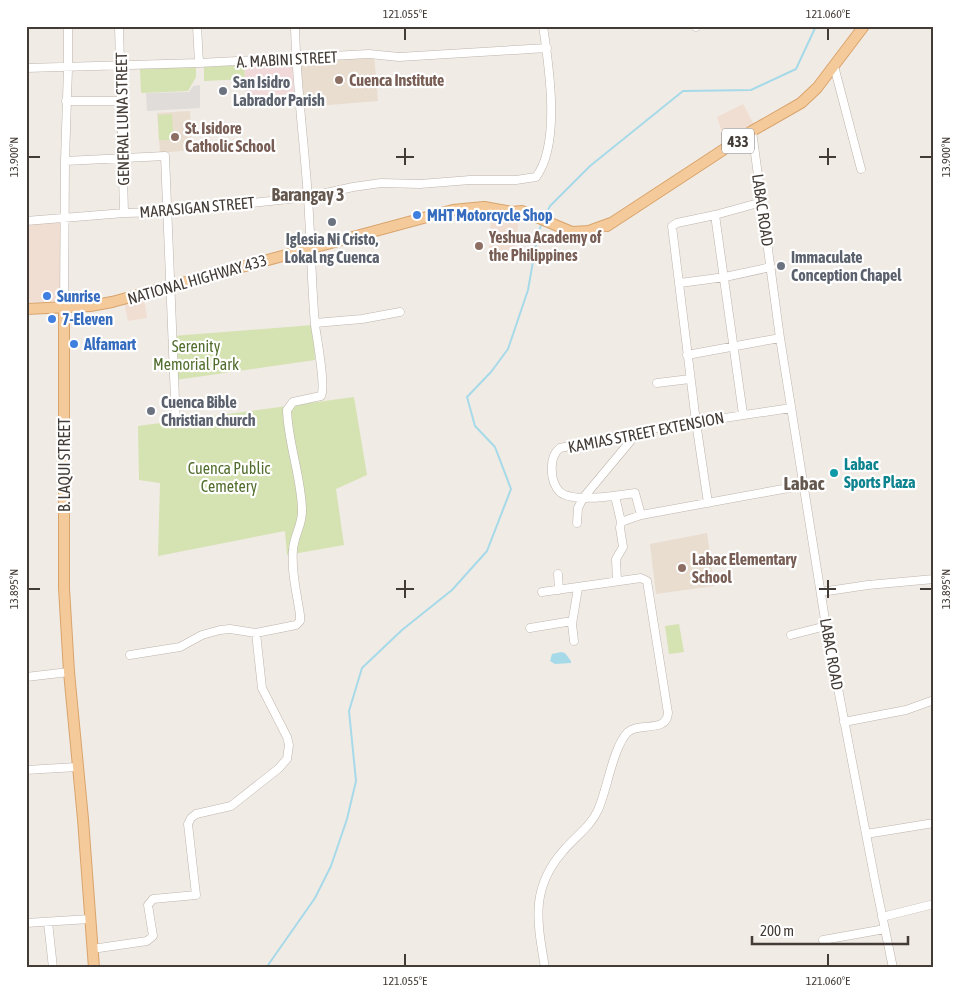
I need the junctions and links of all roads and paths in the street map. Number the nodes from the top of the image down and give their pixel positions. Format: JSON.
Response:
{"nodes":[{"id":1,"x":68,"y":26,"type":"edge"},
{"id":2,"x":120,"y":26,"type":"edge"},
{"id":3,"x":197,"y":26,"type":"edge"},
{"id":4,"x":295,"y":26,"type":"edge"},
{"id":5,"x":543,"y":26,"type":"edge"},
{"id":6,"x":864,"y":26,"type":"edge"},
{"id":7,"x":547,"y":48,"type":"junction"},
{"id":8,"x":295,"y":58,"type":"junction"},
{"id":9,"x":199,"y":63,"type":"junction"},
{"id":10,"x":120,"y":66,"type":"junction"},
{"id":11,"x":834,"y":66,"type":"junction"},
{"id":12,"x":26,"y":68,"type":"edge"},
{"id":13,"x":68,"y":68,"type":"junction"},
{"id":14,"x":120,"y":101,"type":"junction"},
{"id":15,"x":66,"y":102,"type":"junction"},
{"id":16,"x":752,"y":131,"type":"junction"},
{"id":17,"x":122,"y":157,"type":"junction"},
{"id":18,"x":64,"y":161,"type":"junction"},
{"id":19,"x":861,"y":169,"type":"dead end"},
{"id":20,"x":308,"y":197,"type":"junction"},
{"id":21,"x":762,"y":202,"type":"junction"},
{"id":22,"x":166,"y":212,"type":"junction"},
{"id":23,"x":124,"y":213,"type":"junction"},
{"id":24,"x":715,"y":215,"type":"junction"},
{"id":25,"x":66,"y":218,"type":"junction"},
{"id":26,"x":26,"y":221,"type":"edge"},
{"id":27,"x":312,"y":247,"type":"junction"},
{"id":28,"x":771,"y":267,"type":"junction"},
{"id":29,"x":724,"y":277,"type":"junction"},
{"id":30,"x":680,"y":283,"type":"junction"},
{"id":31,"x":170,"y":287,"type":"junction"},
{"id":32,"x":26,"y":308,"type":"edge"},
{"id":33,"x":64,"y":308,"type":"junction"},
{"id":34,"x":400,"y":312,"type":"dead end"},
{"id":35,"x":315,"y":323,"type":"junction"},
{"id":36,"x":780,"y":338,"type":"junction"},
{"id":37,"x":734,"y":347,"type":"junction"},
{"id":38,"x":687,"y":355,"type":"junction"},
{"id":39,"x":690,"y":379,"type":"junction"},
{"id":40,"x":657,"y":383,"type":"dead end"},
{"id":41,"x":791,"y":408,"type":"junction"},
{"id":42,"x":743,"y":414,"type":"junction"},
{"id":43,"x":696,"y":422,"type":"junction"},
{"id":44,"x":176,"y":424,"type":"dead end"},
{"id":45,"x":638,"y":432,"type":"junction"},
{"id":46,"x":805,"y":485,"type":"junction"},
{"id":47,"x":615,"y":496,"type":"junction"},
{"id":48,"x":583,"y":498,"type":"junction"},
{"id":49,"x":708,"y":503,"type":"junction"},
{"id":50,"x":641,"y":515,"type":"junction"},
{"id":51,"x":621,"y":522,"type":"junction"},
{"id":52,"x":577,"y":523,"type":"dead end"},
{"id":53,"x":558,"y":574,"type":"dead end"},
{"id":54,"x":934,"y":579,"type":"edge"},
{"id":55,"x":617,"y":581,"type":"junction"},
{"id":56,"x":578,"y":588,"type":"junction"},
{"id":57,"x":559,"y":590,"type":"junction"},
{"id":58,"x":542,"y":592,"type":"dead end"},
{"id":59,"x":821,"y":592,"type":"junction"},
{"id":60,"x":572,"y":621,"type":"junction"},
{"id":61,"x":826,"y":626,"type":"junction"},
{"id":62,"x":530,"y":628,"type":"dead end"},
{"id":63,"x":256,"y":633,"type":"junction"},
{"id":64,"x":791,"y":635,"type":"dead end"},
{"id":65,"x":574,"y":640,"type":"dead end"},
{"id":66,"x":130,"y":655,"type":"dead end"},
{"id":67,"x":69,"y":672,"type":"junction"},
{"id":68,"x":26,"y":677,"type":"edge"},
{"id":69,"x":934,"y":700,"type":"edge"},
{"id":70,"x":844,"y":722,"type":"junction"},
{"id":71,"x":77,"y":767,"type":"junction"},
{"id":72,"x":26,"y":770,"type":"edge"},
{"id":73,"x":934,"y":823,"type":"edge"},
{"id":74,"x":866,"y":834,"type":"junction"},
{"id":75,"x":934,"y":904,"type":"edge"},
{"id":76,"x":882,"y":917,"type":"junction"},
{"id":77,"x":90,"y":919,"type":"junction"},
{"id":78,"x":48,"y":922,"type":"junction"},
{"id":79,"x":26,"y":923,"type":"edge"},
{"id":80,"x":885,"y":929,"type":"junction"},
{"id":81,"x":823,"y":940,"type":"dead end"},
{"id":82,"x":92,"y":949,"type":"junction"},
{"id":83,"x":53,"y":968,"type":"edge"},
{"id":84,"x":94,"y":968,"type":"edge"},
{"id":85,"x":544,"y":968,"type":"edge"},
{"id":86,"x":893,"y":968,"type":"edge"}],
"edges":[{"from":1,"to":13,"type":"street","name":"B. LAQUI STREET"},
{"from":2,"to":10,"type":"street","name":"GENERAL LUNA STREET"},
{"from":3,"to":9,"type":"street"},
{"from":4,"to":8,"type":"street"},
{"from":5,"to":7,"type":"street"},
{"from":6,"to":11,"type":"main road","name":"NATIONAL HIGHWAY 433","number":"433"},
{"from":7,"to":8,"type":"street","name":"A. MABINI STREET"},
{"from":7,"to":20,"type":"street","name":"MARASIGAN STREET"},
{"from":8,"to":9,"type":"street","name":"A. MABINI STREET"},
{"from":8,"to":20,"type":"street"},
{"from":9,"to":10,"type":"street","name":"A. MABINI STREET"},
{"from":10,"to":13,"type":"street","name":"A. MABINI STREET"},
{"from":10,"to":14,"type":"street","name":"GENERAL LUNA STREET"},
{"from":11,"to":16,"type":"main road","name":"NATIONAL HIGHWAY 433","number":"433"},
{"from":11,"to":19,"type":"street"},
{"from":12,"to":13,"type":"street","name":"A. MABINI STREET"},
{"from":13,"to":15,"type":"street","name":"B. LAQUI STREET"},
{"from":14,"to":15,"type":"street"},
{"from":14,"to":17,"type":"street","name":"GENERAL LUNA STREET"},
{"from":15,"to":18,"type":"street","name":"B. LAQUI STREET"},
{"from":16,"to":21,"type":"street","name":"LABAC ROAD"},
{"from":16,"to":27,"type":"main road","name":"NATIONAL HIGHWAY 433","number":"433"},
{"from":17,"to":18,"type":"street"},
{"from":17,"to":22,"type":"street"},
{"from":17,"to":23,"type":"street","name":"GENERAL LUNA STREET"},
{"from":18,"to":25,"type":"street","name":"B. LAQUI STREET"},
{"from":20,"to":22,"type":"street","name":"MARASIGAN STREET"},
{"from":20,"to":27,"type":"street"},
{"from":21,"to":24,"type":"street"},
{"from":21,"to":28,"type":"street","name":"LABAC ROAD"},
{"from":22,"to":23,"type":"street","name":"MARASIGAN STREET"},
{"from":22,"to":31,"type":"street"},
{"from":23,"to":25,"type":"street","name":"MARASIGAN STREET"},
{"from":24,"to":29,"type":"street"},
{"from":24,"to":30,"type":"street"},
{"from":25,"to":26,"type":"street","name":"MARASIGAN STREET"},
{"from":25,"to":33,"type":"street","name":"B. LAQUI STREET"},
{"from":27,"to":31,"type":"main road","name":"NATIONAL HIGHWAY 433","number":"433"},
{"from":27,"to":35,"type":"street"},
{"from":28,"to":29,"type":"street"},
{"from":28,"to":36,"type":"street","name":"LABAC ROAD"},
{"from":29,"to":30,"type":"street"},
{"from":29,"to":37,"type":"street"},
{"from":30,"to":38,"type":"street"},
{"from":31,"to":33,"type":"main road","name":"NATIONAL HIGHWAY 433","number":"433"},
{"from":31,"to":44,"type":"street"},
{"from":32,"to":33,"type":"main road","name":"NATIONAL HIGHWAY 433","number":"433"},
{"from":33,"to":67,"type":"main road","name":"B. LAQUI STREET"},
{"from":34,"to":35,"type":"street"},
{"from":35,"to":63,"type":"street"},
{"from":36,"to":37,"type":"street"},
{"from":36,"to":41,"type":"street","name":"LABAC ROAD"},
{"from":37,"to":38,"type":"street"},
{"from":37,"to":42,"type":"street"},
{"from":38,"to":39,"type":"street"},
{"from":39,"to":40,"type":"street"},
{"from":39,"to":43,"type":"street"},
{"from":41,"to":42,"type":"street","name":"KAMIAS STREET EXTENSION"},
{"from":41,"to":46,"type":"street","name":"LABAC ROAD"},
{"from":42,"to":43,"type":"street","name":"KAMIAS STREET EXTENSION"},
{"from":43,"to":45,"type":"street","name":"KAMIAS STREET EXTENSION"},
{"from":43,"to":49,"type":"street"},
{"from":45,"to":48,"type":"street"},
{"from":45,"to":48,"type":"street","name":"KAMIAS STREET EXTENSION"},
{"from":46,"to":49,"type":"street"},
{"from":46,"to":59,"type":"street","name":"LABAC ROAD"},
{"from":47,"to":48,"type":"street","name":"KAMIAS STREET EXTENSION"},
{"from":47,"to":50,"type":"street","name":"KAMIAS STREET EXTENSION"},
{"from":47,"to":51,"type":"street"},
{"from":48,"to":52,"type":"street"},
{"from":49,"to":50,"type":"street"},
{"from":50,"to":51,"type":"street"},
{"from":51,"to":55,"type":"street"},
{"from":53,"to":57,"type":"street"},
{"from":54,"to":59,"type":"street"},
{"from":55,"to":56,"type":"street"},
{"from":55,"to":85,"type":"street"},
{"from":56,"to":57,"type":"street"},
{"from":56,"to":60,"type":"street"},
{"from":57,"to":58,"type":"street"},
{"from":59,"to":61,"type":"street","name":"LABAC ROAD"},
{"from":60,"to":62,"type":"street"},
{"from":60,"to":65,"type":"street"},
{"from":61,"to":64,"type":"street"},
{"from":61,"to":70,"type":"street","name":"LABAC ROAD"},
{"from":63,"to":66,"type":"street"},
{"from":63,"to":82,"type":"street"},
{"from":67,"to":68,"type":"street"},
{"from":67,"to":71,"type":"main road","name":"B. LAQUI STREET"},
{"from":69,"to":70,"type":"street"},
{"from":70,"to":74,"type":"street","name":"LABAC ROAD"},
{"from":71,"to":72,"type":"street"},
{"from":71,"to":77,"type":"main road","name":"B. LAQUI STREET"},
{"from":73,"to":74,"type":"street"},
{"from":74,"to":76,"type":"street","name":"LABAC ROAD"},
{"from":75,"to":76,"type":"street"},
{"from":76,"to":80,"type":"street","name":"LABAC ROAD"},
{"from":77,"to":78,"type":"street"},
{"from":77,"to":82,"type":"main road","name":"B. LAQUI STREET"},
{"from":78,"to":79,"type":"street"},
{"from":78,"to":83,"type":"street"},
{"from":80,"to":81,"type":"street"},
{"from":80,"to":86,"type":"street","name":"LABAC ROAD"},
{"from":82,"to":84,"type":"main road","name":"B. LAQUI STREET"}]}
